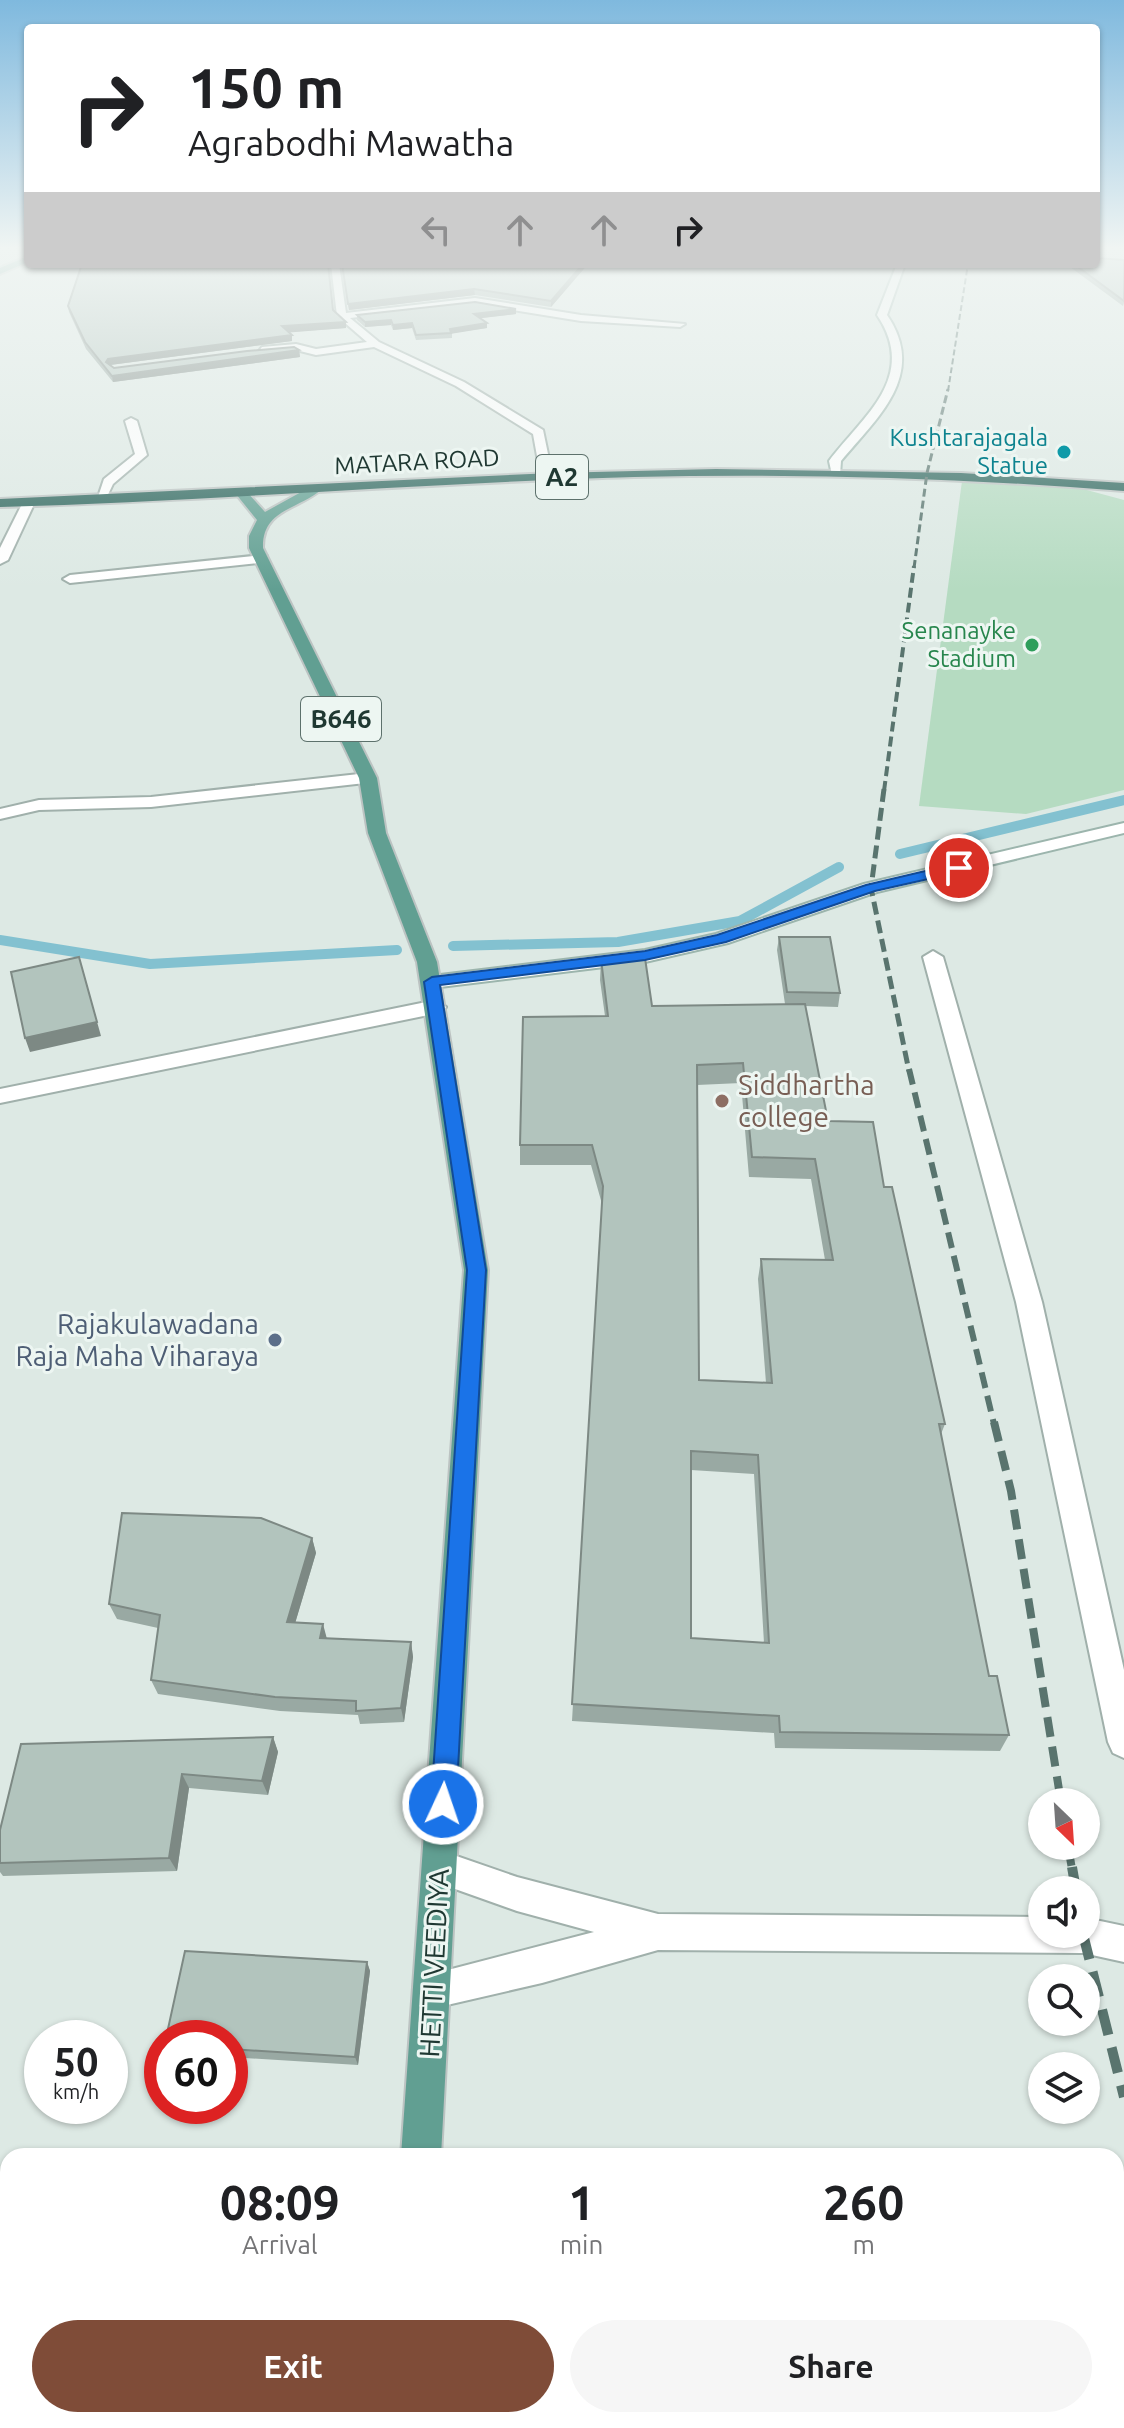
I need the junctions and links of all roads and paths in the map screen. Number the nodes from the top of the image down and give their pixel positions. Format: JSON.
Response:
{"nodes":[{"id":1,"x":416,"y":363,"type":"edge"},
{"id":2,"x":894,"y":363,"type":"edge"},
{"id":3,"x":131,"y":421,"type":"dead end"},
{"id":4,"x":836,"y":472,"type":"junction"},
{"id":5,"x":547,"y":478,"type":"junction"},
{"id":6,"x":1124,"y":487,"type":"edge"},
{"id":7,"x":316,"y":489,"type":"junction"},
{"id":8,"x":242,"y":494,"type":"junction"},
{"id":9,"x":100,"y":500,"type":"junction"},
{"id":10,"x":29,"y":502,"type":"junction"},
{"id":11,"x":0,"y":503,"type":"edge"},
{"id":12,"x":262,"y":517,"type":"junction"},
{"id":13,"x":262,"y":559,"type":"junction"},
{"id":14,"x":1,"y":560,"type":"edge"},
{"id":15,"x":70,"y":579,"type":"dead end"},
{"id":16,"x":368,"y":778,"type":"junction"},
{"id":17,"x":0,"y":814,"type":"edge"},
{"id":18,"x":1124,"y":828,"type":"edge"},
{"id":19,"x":933,"y":957,"type":"dead end"},
{"id":20,"x":432,"y":984,"type":"junction"},
{"id":21,"x":0,"y":1096,"type":"edge"},
{"id":22,"x":1124,"y":1742,"type":"edge"},
{"id":23,"x":439,"y":1867,"type":"junction"},
{"id":24,"x":658,"y":1932,"type":"junction"},
{"id":25,"x":1124,"y":1944,"type":"edge"},
{"id":26,"x":434,"y":1990,"type":"junction"},
{"id":27,"x":422,"y":2148,"type":"edge"}],
"edges":[{"from":1,"to":5,"type":"street"},
{"from":2,"to":4,"type":"street"},
{"from":3,"to":9,"type":"street"},
{"from":4,"to":5,"type":"highway","name":"MATARA ROAD","number":"A2"},
{"from":4,"to":6,"type":"highway","name":"MATARA ROAD","number":"A2"},
{"from":5,"to":7,"type":"highway","name":"MATARA ROAD","number":"A2"},
{"from":7,"to":8,"type":"highway","name":"MATARA ROAD","number":"A2"},
{"from":7,"to":12,"type":"main road"},
{"from":8,"to":9,"type":"highway","name":"MATARA ROAD","number":"A2"},
{"from":8,"to":12,"type":"main road"},
{"from":9,"to":10,"type":"highway","name":"MATARA ROAD","number":"A2"},
{"from":10,"to":11,"type":"highway","name":"MATARA ROAD","number":"A2"},
{"from":10,"to":14,"type":"street"},
{"from":12,"to":13,"type":"main road","name":"HETTI VEEDIYA","number":"B646"},
{"from":13,"to":15,"type":"street"},
{"from":13,"to":16,"type":"main road","name":"HETTI VEEDIYA","number":"B646"},
{"from":16,"to":17,"type":"street"},
{"from":16,"to":20,"type":"main road","name":"HETTI VEEDIYA","number":"B646"},
{"from":18,"to":20,"type":"street"},
{"from":19,"to":22,"type":"street"},
{"from":20,"to":21,"type":"street"},
{"from":20,"to":23,"type":"main road","name":"HETTI VEEDIYA","number":"B646"},
{"from":23,"to":24,"type":"street"},
{"from":23,"to":26,"type":"main road","name":"HETTI VEEDIYA","number":"B646"},
{"from":24,"to":25,"type":"street"},
{"from":24,"to":26,"type":"street"},
{"from":26,"to":27,"type":"main road","name":"HETTI VEEDIYA","number":"B646"}]}
